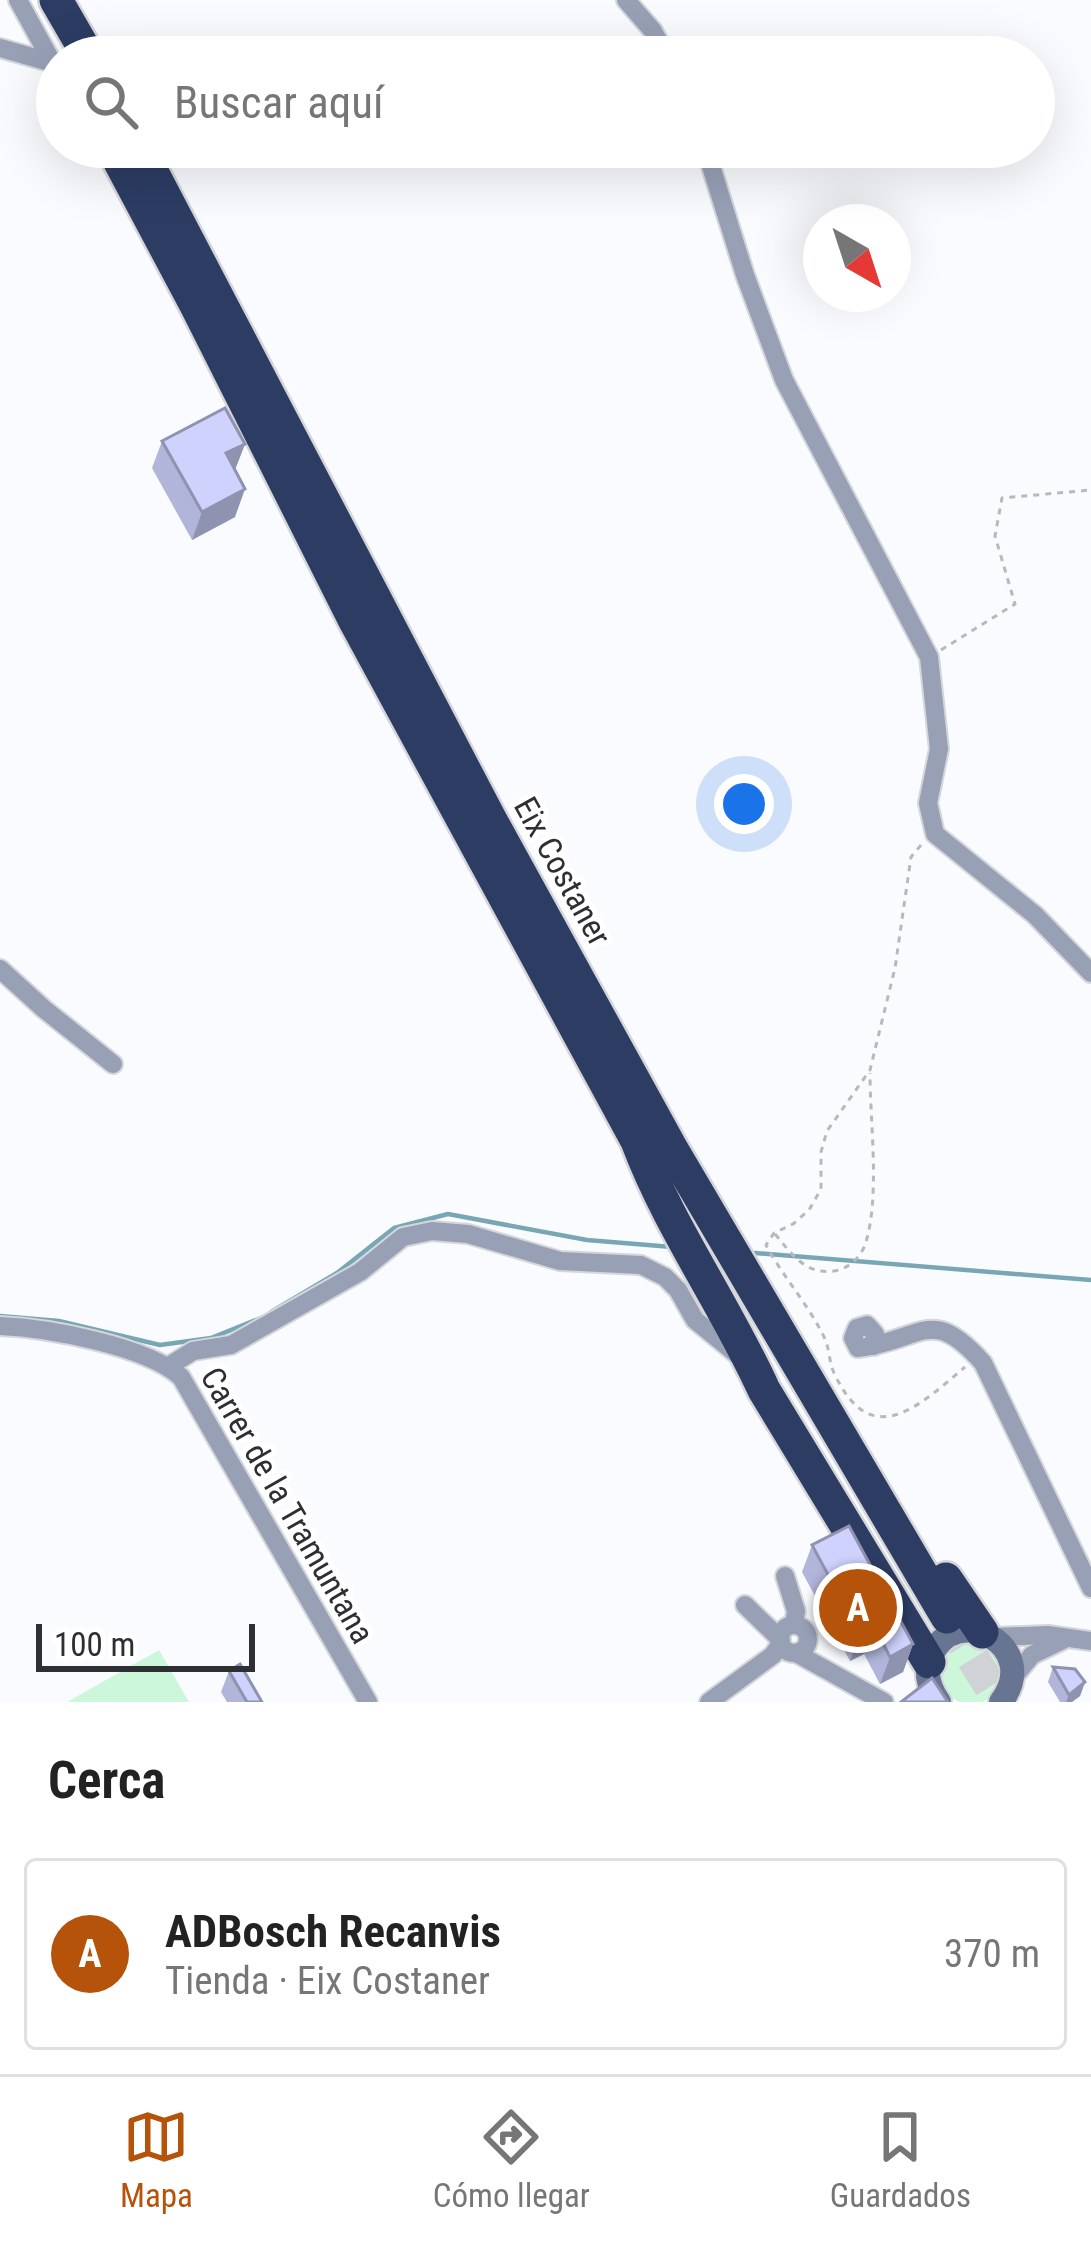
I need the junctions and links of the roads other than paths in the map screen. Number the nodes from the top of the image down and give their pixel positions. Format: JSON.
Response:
{"nodes":[{"id":1,"x":18,"y":0,"type":"edge"},
{"id":2,"x":34,"y":0,"type":"edge"},
{"id":3,"x":56,"y":0,"type":"edge"},
{"id":4,"x":75,"y":0,"type":"edge"},
{"id":5,"x":626,"y":0,"type":"edge"},
{"id":6,"x":0,"y":34,"type":"edge"},
{"id":7,"x":40,"y":36,"type":"edge"},
{"id":8,"x":48,"y":36,"type":"edge"},
{"id":9,"x":77,"y":36,"type":"edge"},
{"id":10,"x":95,"y":36,"type":"edge"},
{"id":11,"x":656,"y":36,"type":"edge"},
{"id":12,"x":6,"y":50,"type":"edge"},
{"id":13,"x":36,"y":58,"type":"edge"},
{"id":14,"x":107,"y":168,"type":"edge"},
{"id":15,"x":123,"y":168,"type":"edge"},
{"id":16,"x":150,"y":168,"type":"edge"},
{"id":17,"x":164,"y":168,"type":"edge"},
{"id":18,"x":711,"y":168,"type":"edge"},
{"id":19,"x":283,"y":511,"type":"joint"},
{"id":20,"x":356,"y":623,"type":"junction"},
{"id":21,"x":452,"y":746,"type":"junction"},
{"id":22,"x":0,"y":969,"type":"edge"},
{"id":23,"x":1091,"y":973,"type":"edge"},
{"id":24,"x":113,"y":1064,"type":"dead end"},
{"id":25,"x":654,"y":1143,"type":"junction"},
{"id":26,"x":0,"y":1326,"type":"edge"},
{"id":27,"x":874,"y":1346,"type":"dead end"},
{"id":28,"x":169,"y":1366,"type":"junction"},
{"id":29,"x":764,"y":1390,"type":"junction"},
{"id":30,"x":785,"y":1576,"type":"dead end"},
{"id":31,"x":1091,"y":1588,"type":"edge"},
{"id":32,"x":745,"y":1605,"type":"dead end"},
{"id":33,"x":988,"y":1635,"type":"junction"},
{"id":34,"x":1068,"y":1638,"type":"junction"},
{"id":35,"x":786,"y":1640,"type":"junction"},
{"id":36,"x":1091,"y":1641,"type":"edge"},
{"id":37,"x":935,"y":1665,"type":"edge"},
{"id":38,"x":1007,"y":1694,"type":"edge"},
{"id":39,"x":368,"y":1702,"type":"edge"},
{"id":40,"x":709,"y":1702,"type":"edge"},
{"id":41,"x":884,"y":1702,"type":"edge"}],
"edges":[{"from":1,"to":7,"type":"street"},
{"from":2,"to":8,"type":"highway"},
{"from":3,"to":9,"type":"highway"},
{"from":4,"to":10,"type":"highway"},
{"from":5,"to":11,"type":"street"},
{"from":6,"to":12,"type":"street"},
{"from":12,"to":13,"type":"street"},
{"from":14,"to":19,"type":"street"},
{"from":15,"to":20,"type":"highway"},
{"from":16,"to":21,"type":"highway","name":"Eix Costaner"},
{"from":17,"to":21,"type":"highway"},
{"from":18,"to":23,"type":"street"},
{"from":19,"to":20,"type":"highway"},
{"from":20,"to":25,"type":"highway"},
{"from":21,"to":25,"type":"highway","name":"Eix Costaner"},
{"from":22,"to":24,"type":"street"},
{"from":25,"to":29,"type":"highway"},
{"from":25,"to":33,"type":"highway"},
{"from":25,"to":37,"type":"highway","name":"Eix Costaner"},
{"from":26,"to":28,"type":"street","name":"Carrer de la Tramuntana"},
{"from":27,"to":31,"type":"street"},
{"from":28,"to":29,"type":"street"},
{"from":28,"to":39,"type":"street","name":"Carrer de la Tramuntana"},
{"from":29,"to":37,"type":"highway"},
{"from":30,"to":35,"type":"street"},
{"from":32,"to":35,"type":"street"},
{"from":33,"to":34,"type":"street"},
{"from":33,"to":37,"type":"main road"},
{"from":33,"to":38,"type":"main road"},
{"from":34,"to":36,"type":"street"},
{"from":34,"to":38,"type":"street"},
{"from":35,"to":40,"type":"street"},
{"from":35,"to":41,"type":"street"}]}
